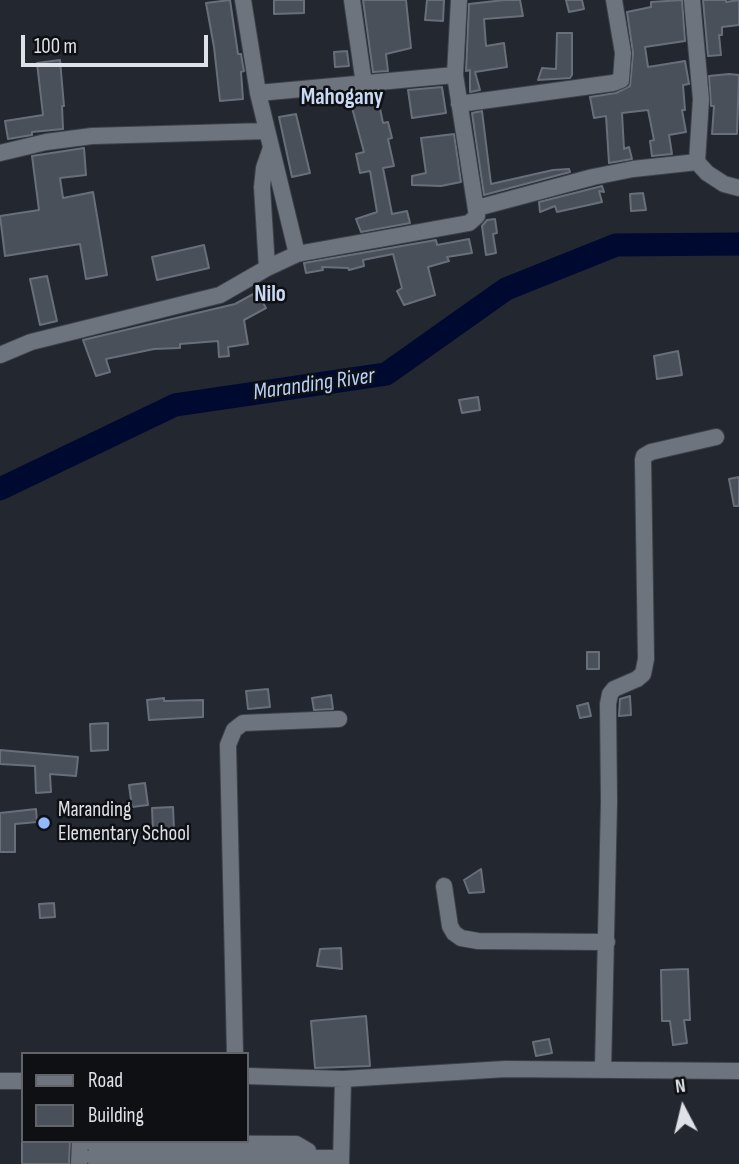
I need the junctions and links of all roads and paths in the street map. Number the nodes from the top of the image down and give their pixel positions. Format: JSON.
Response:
{"nodes":[{"id":1,"x":243,"y":0,"type":"edge"},
{"id":2,"x":352,"y":0,"type":"edge"},
{"id":3,"x":459,"y":0,"type":"edge"},
{"id":4,"x":614,"y":0,"type":"edge"},
{"id":5,"x":692,"y":0,"type":"edge"},
{"id":6,"x":454,"y":75,"type":"junction"},
{"id":7,"x":364,"y":83,"type":"junction"},
{"id":8,"x":258,"y":93,"type":"junction"},
{"id":9,"x":459,"y":104,"type":"junction"},
{"id":10,"x":266,"y":131,"type":"junction"},
{"id":11,"x":271,"y":148,"type":"junction"},
{"id":12,"x":0,"y":153,"type":"edge"},
{"id":13,"x":696,"y":162,"type":"junction"},
{"id":14,"x":739,"y":188,"type":"edge"},
{"id":15,"x":477,"y":208,"type":"junction"},
{"id":16,"x":297,"y":254,"type":"junction"},
{"id":17,"x":267,"y":268,"type":"junction"},
{"id":18,"x":0,"y":355,"type":"edge"},
{"id":19,"x":716,"y":437,"type":"dead end"},
{"id":20,"x":339,"y":719,"type":"dead end"},
{"id":21,"x":444,"y":886,"type":"dead end"},
{"id":22,"x":607,"y":942,"type":"junction"},
{"id":23,"x":235,"y":1052,"type":"edge"},
{"id":24,"x":603,"y":1069,"type":"junction"},
{"id":25,"x":739,"y":1071,"type":"edge"},
{"id":26,"x":248,"y":1076,"type":"edge"},
{"id":27,"x":343,"y":1079,"type":"junction"},
{"id":28,"x":0,"y":1081,"type":"edge"},
{"id":29,"x":21,"y":1081,"type":"edge"},
{"id":30,"x":89,"y":1152,"type":"edge"},
{"id":31,"x":269,"y":1155,"type":"edge"},
{"id":32,"x":309,"y":1161,"type":"edge"},
{"id":33,"x":341,"y":1161,"type":"edge"}],
"edges":[{"from":1,"to":8,"type":"street"},
{"from":2,"to":7,"type":"street"},
{"from":3,"to":6,"type":"street"},
{"from":4,"to":9,"type":"street"},
{"from":5,"to":13,"type":"street"},
{"from":6,"to":7,"type":"street"},
{"from":6,"to":9,"type":"street"},
{"from":7,"to":8,"type":"street"},
{"from":8,"to":10,"type":"street"},
{"from":9,"to":15,"type":"street"},
{"from":10,"to":11,"type":"street"},
{"from":10,"to":12,"type":"street"},
{"from":11,"to":16,"type":"street"},
{"from":11,"to":17,"type":"street"},
{"from":13,"to":14,"type":"street"},
{"from":13,"to":15,"type":"street"},
{"from":15,"to":16,"type":"street"},
{"from":16,"to":17,"type":"street"},
{"from":17,"to":18,"type":"street"},
{"from":19,"to":22,"type":"street"},
{"from":20,"to":23,"type":"street"},
{"from":21,"to":22,"type":"street"},
{"from":22,"to":24,"type":"street"},
{"from":24,"to":25,"type":"street"},
{"from":24,"to":27,"type":"street"},
{"from":26,"to":27,"type":"street"},
{"from":27,"to":33,"type":"street"},
{"from":28,"to":29,"type":"street"},
{"from":30,"to":31,"type":"street"},
{"from":31,"to":32,"type":"street"},
{"from":32,"to":33,"type":"street"}]}
